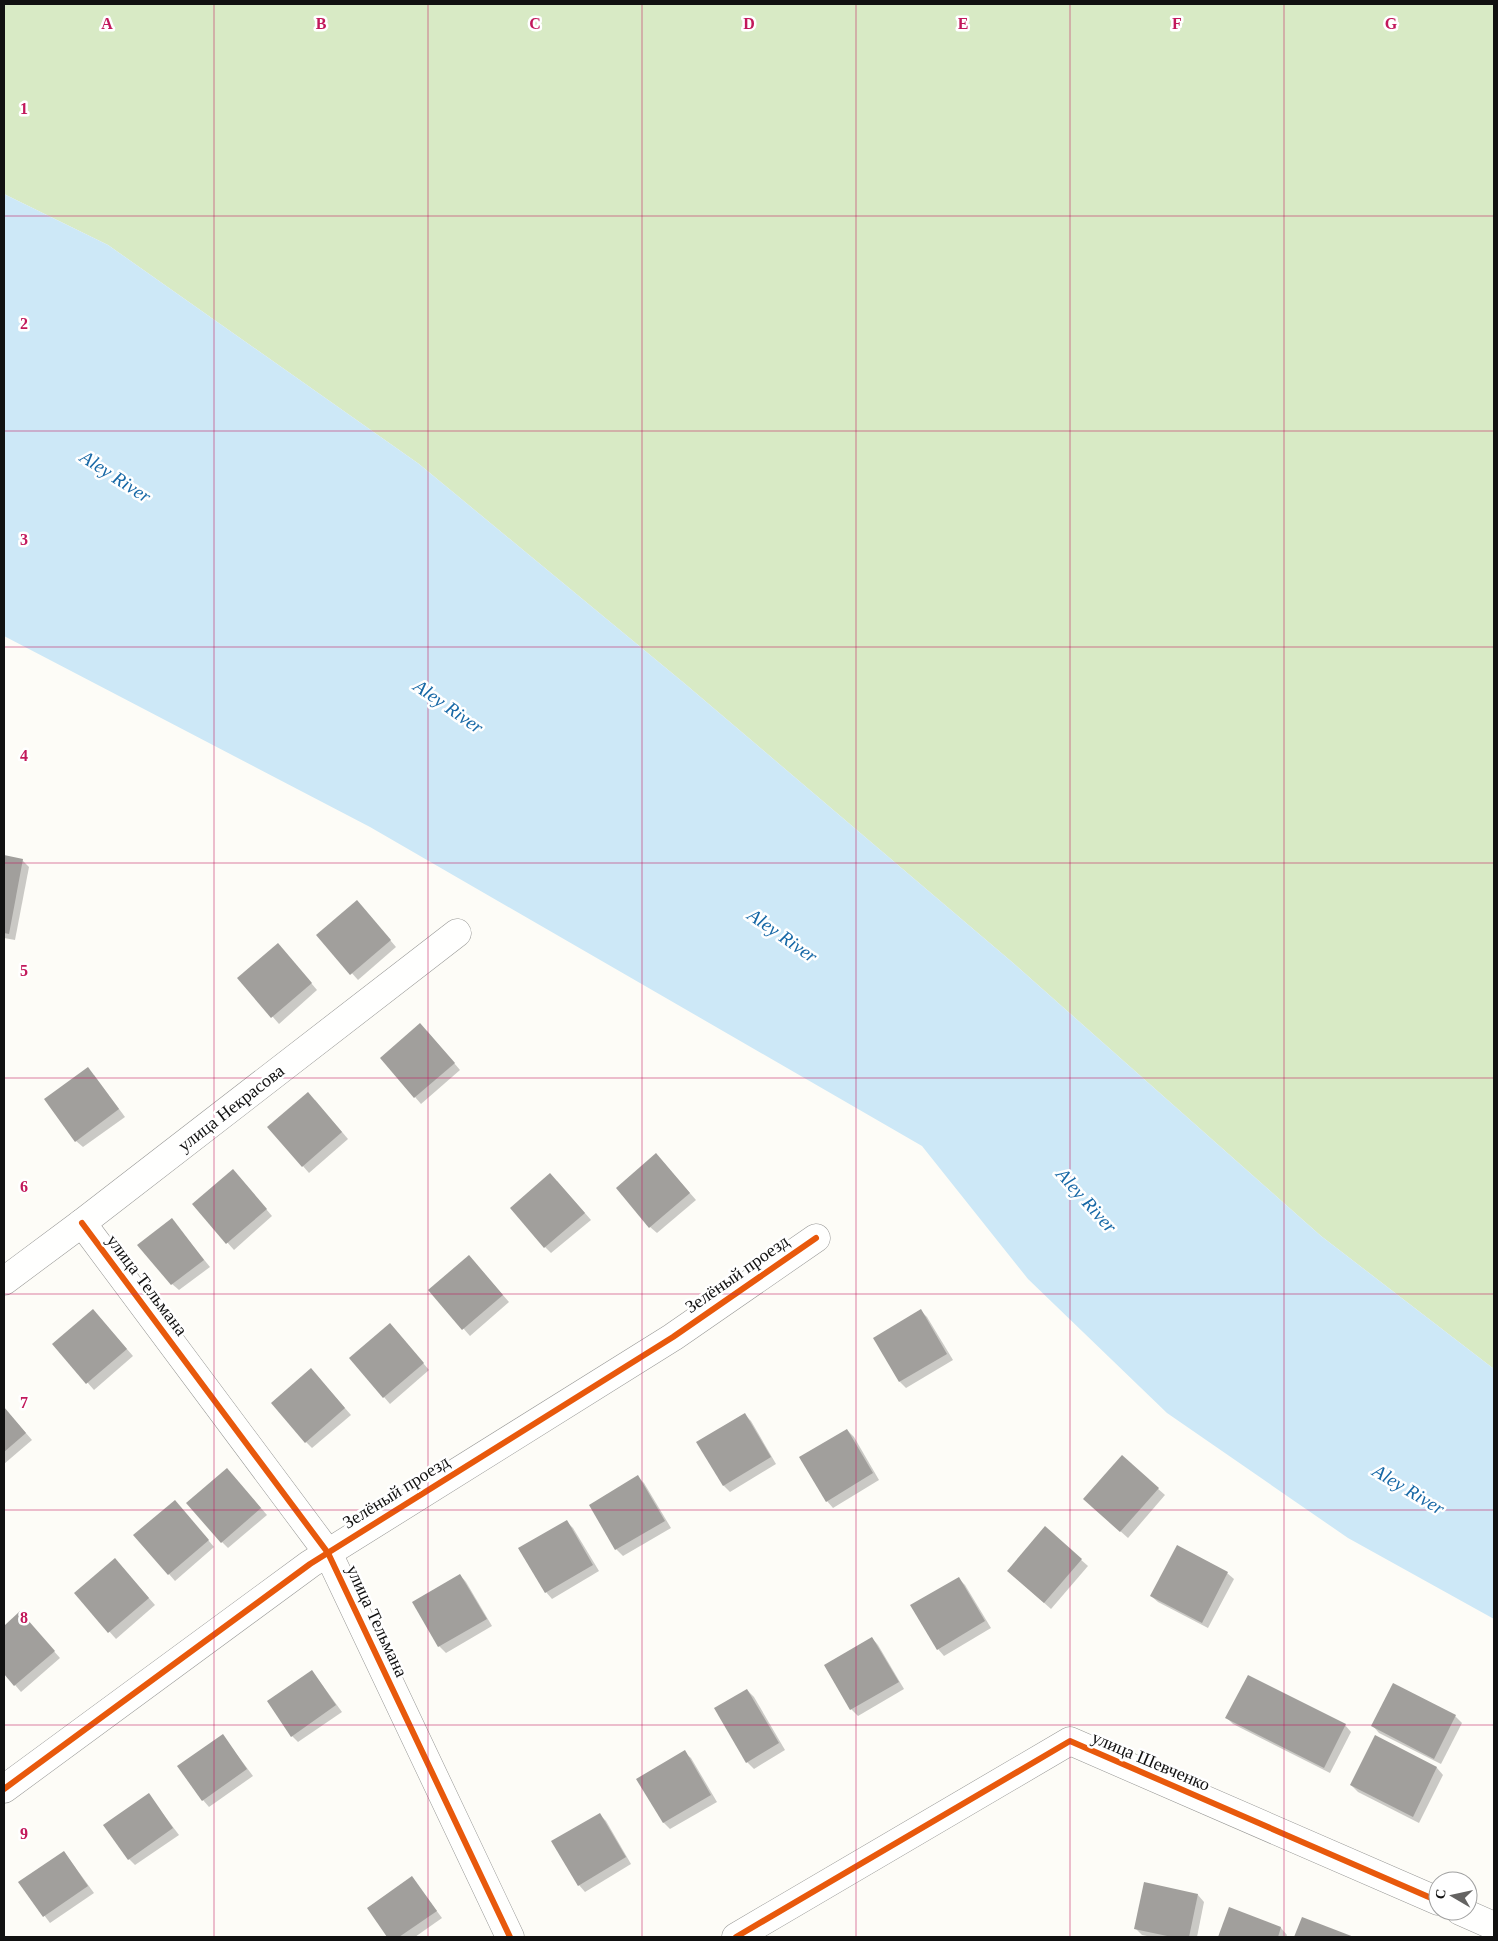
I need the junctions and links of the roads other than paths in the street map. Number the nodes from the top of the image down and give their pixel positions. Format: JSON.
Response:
{"nodes":[{"id":1,"x":457,"y":933,"type":"dead end"},
{"id":2,"x":82,"y":1223,"type":"junction"},
{"id":3,"x":816,"y":1238,"type":"dead end"},
{"id":4,"x":4,"y":1281,"type":"edge"},
{"id":5,"x":328,"y":1553,"type":"junction"},
{"id":6,"x":4,"y":1789,"type":"edge"},
{"id":7,"x":1428,"y":1898,"type":"edge"},
{"id":8,"x":1478,"y":1919,"type":"edge"},
{"id":9,"x":1494,"y":1926,"type":"edge"},
{"id":10,"x":510,"y":1937,"type":"edge"},
{"id":11,"x":736,"y":1937,"type":"edge"}],
"edges":[{"from":1,"to":2,"type":"street","name":"улица Некрасова"},
{"from":2,"to":4,"type":"street","name":"улица Некрасова"},
{"from":2,"to":5,"type":"street","name":"улица Тельмана"},
{"from":3,"to":5,"type":"street","name":"Зелёный проезд"},
{"from":5,"to":6,"type":"street","name":"Зелёный проезд"},
{"from":5,"to":10,"type":"street","name":"улица Тельмана"},
{"from":7,"to":11,"type":"street","name":"улица Шевченко"},
{"from":8,"to":9,"type":"street"}]}
